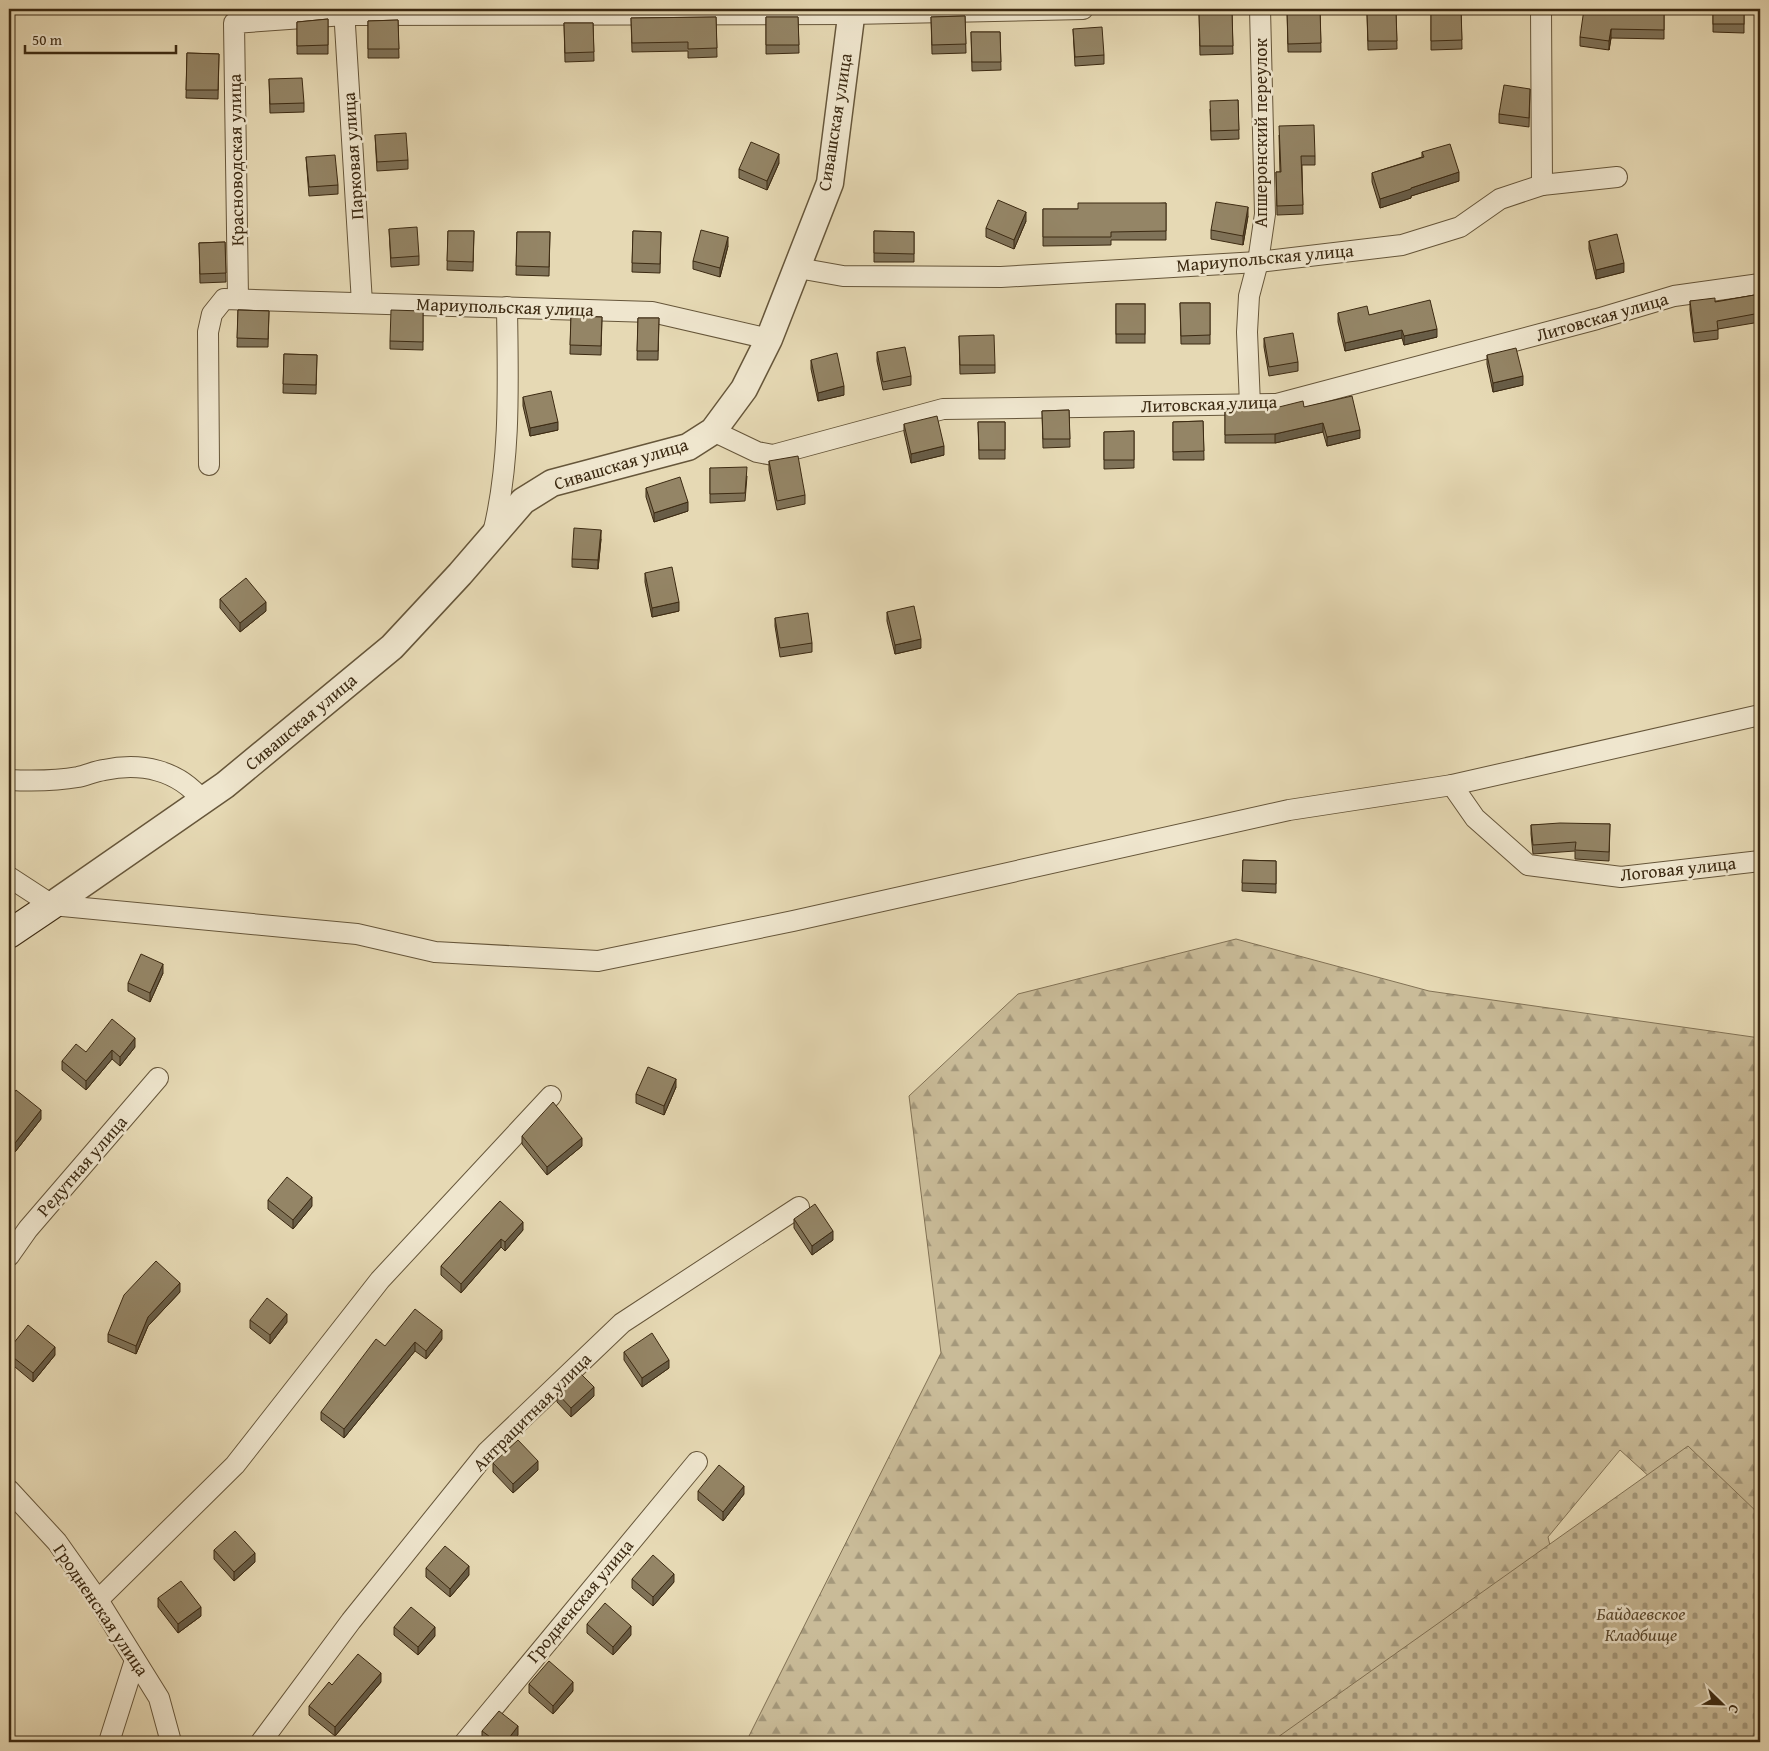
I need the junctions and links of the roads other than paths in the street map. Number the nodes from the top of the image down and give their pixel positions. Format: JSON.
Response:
{"nodes":[{"id":1,"x":1083,"y":9,"type":"edge"},
{"id":2,"x":1260,"y":9,"type":"edge"},
{"id":3,"x":1541,"y":9,"type":"edge"},
{"id":4,"x":852,"y":11,"type":"edge"},
{"id":5,"x":344,"y":12,"type":"edge"},
{"id":6,"x":1617,"y":177,"type":"dead end"},
{"id":7,"x":1542,"y":185,"type":"junction"},
{"id":8,"x":1258,"y":262,"type":"junction"},
{"id":9,"x":798,"y":268,"type":"junction"},
{"id":10,"x":1760,"y":284,"type":"edge"},
{"id":11,"x":238,"y":298,"type":"junction"},
{"id":12,"x":362,"y":303,"type":"junction"},
{"id":13,"x":507,"y":307,"type":"junction"},
{"id":14,"x":769,"y":339,"type":"junction"},
{"id":15,"x":1250,"y":406,"type":"junction"},
{"id":16,"x":713,"y":431,"type":"junction"},
{"id":17,"x":209,"y":465,"type":"dead end"},
{"id":18,"x":493,"y":533,"type":"junction"},
{"id":19,"x":1760,"y":715,"type":"edge"},
{"id":20,"x":9,"y":780,"type":"edge"},
{"id":21,"x":1452,"y":784,"type":"junction"},
{"id":22,"x":202,"y":800,"type":"junction"},
{"id":23,"x":1760,"y":861,"type":"edge"},
{"id":24,"x":9,"y":877,"type":"edge"},
{"id":25,"x":52,"y":906,"type":"junction"},
{"id":26,"x":9,"y":934,"type":"edge"},
{"id":27,"x":158,"y":1078,"type":"dead end"},
{"id":28,"x":551,"y":1096,"type":"dead end"},
{"id":29,"x":799,"y":1207,"type":"dead end"},
{"id":30,"x":18,"y":1227,"type":"edge"},
{"id":31,"x":9,"y":1256,"type":"edge"},
{"id":32,"x":697,"y":1462,"type":"dead end"},
{"id":33,"x":9,"y":1490,"type":"edge"},
{"id":34,"x":98,"y":1600,"type":"junction"},
{"id":35,"x":135,"y":1660,"type":"junction"},
{"id":36,"x":109,"y":1742,"type":"edge"},
{"id":37,"x":171,"y":1742,"type":"edge"},
{"id":38,"x":261,"y":1742,"type":"edge"},
{"id":39,"x":465,"y":1742,"type":"edge"}],
"edges":[{"from":1,"to":4,"type":"street"},
{"from":2,"to":8,"type":"street","name":"Апшеронский переулок"},
{"from":3,"to":7,"type":"street"},
{"from":4,"to":5,"type":"street"},
{"from":4,"to":9,"type":"street","name":"Сивашская улица"},
{"from":5,"to":11,"type":"street","name":"Красноводская улица"},
{"from":5,"to":12,"type":"street","name":"Парковая улица"},
{"from":6,"to":7,"type":"street","name":"Мариупольская улица"},
{"from":7,"to":8,"type":"street","name":"Мариупольская улица"},
{"from":8,"to":9,"type":"street","name":"Мариупольская улица"},
{"from":8,"to":15,"type":"street","name":"Апшеронский переулок"},
{"from":9,"to":14,"type":"street","name":"Сивашская улица"},
{"from":10,"to":15,"type":"street","name":"Литовская улица"},
{"from":11,"to":12,"type":"street","name":"Мариупольская улица"},
{"from":11,"to":17,"type":"street"},
{"from":12,"to":13,"type":"street","name":"Мариупольская улица"},
{"from":13,"to":14,"type":"street","name":"Мариупольская улица"},
{"from":13,"to":18,"type":"street"},
{"from":14,"to":16,"type":"street","name":"Сивашская улица"},
{"from":15,"to":16,"type":"street","name":"Литовская улица"},
{"from":16,"to":18,"type":"street","name":"Сивашская улица"},
{"from":18,"to":22,"type":"street","name":"Сивашская улица"},
{"from":19,"to":21,"type":"street"},
{"from":20,"to":22,"type":"street"},
{"from":21,"to":23,"type":"street","name":"Логовая улица"},
{"from":21,"to":25,"type":"street"},
{"from":22,"to":25,"type":"street","name":"Сивашская улица"},
{"from":24,"to":25,"type":"street"},
{"from":25,"to":26,"type":"main road"},
{"from":27,"to":30,"type":"street","name":"Редутная улица"},
{"from":28,"to":34,"type":"street"},
{"from":29,"to":38,"type":"street","name":"Антрацитная улица"},
{"from":30,"to":31,"type":"street","name":"Редутная улица"},
{"from":32,"to":39,"type":"street","name":"Гродненская улица"},
{"from":33,"to":34,"type":"street","name":"Гродненская улица"},
{"from":34,"to":35,"type":"street","name":"Гродненская улица"},
{"from":35,"to":36,"type":"street"},
{"from":35,"to":37,"type":"street","name":"Гродненская улица"}]}
